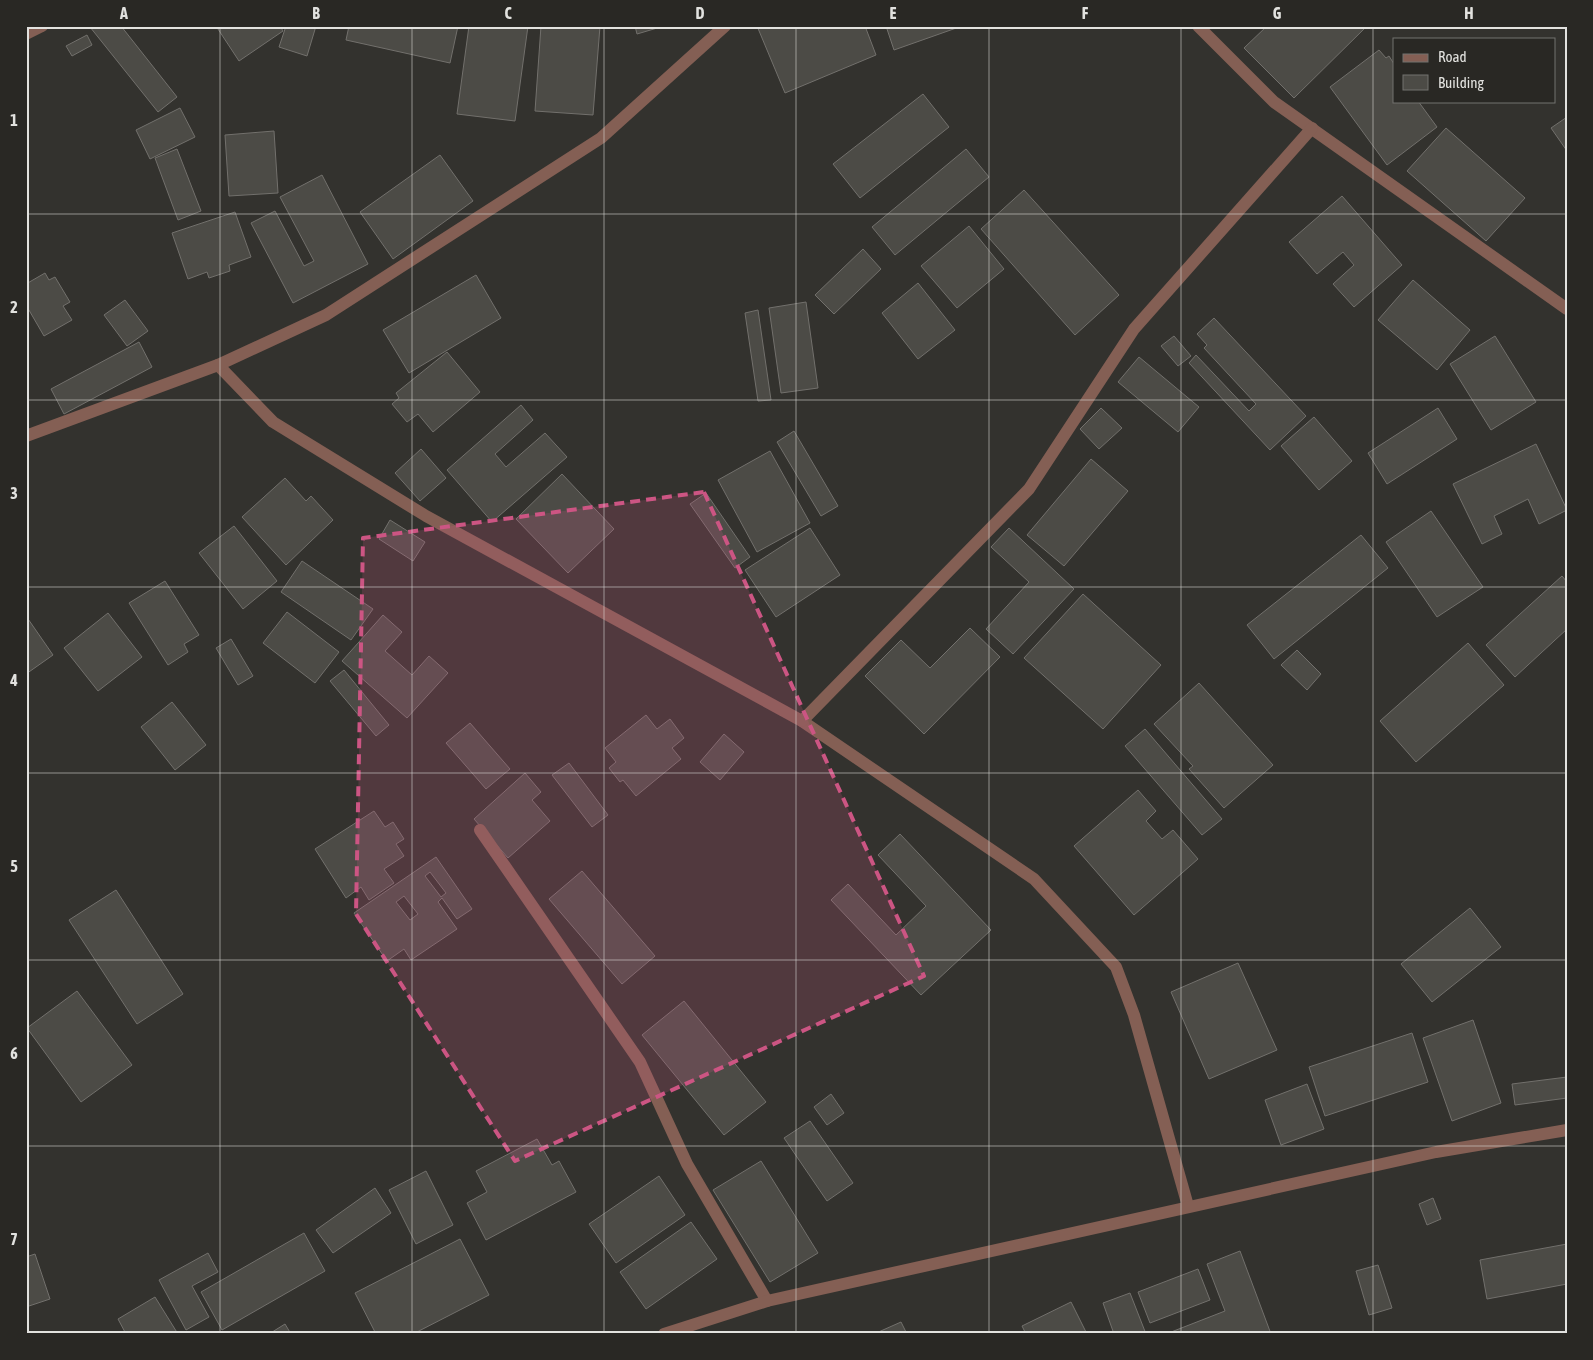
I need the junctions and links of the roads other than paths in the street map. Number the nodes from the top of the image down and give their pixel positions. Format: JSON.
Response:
{"nodes":[{"id":1,"x":42,"y":26,"type":"edge"},
{"id":2,"x":725,"y":26,"type":"edge"},
{"id":3,"x":1198,"y":26,"type":"edge"},
{"id":4,"x":26,"y":34,"type":"edge"},
{"id":5,"x":1312,"y":128,"type":"junction"},
{"id":6,"x":1567,"y":309,"type":"edge"},
{"id":7,"x":218,"y":365,"type":"junction"},
{"id":8,"x":26,"y":436,"type":"edge"},
{"id":9,"x":802,"y":721,"type":"junction"},
{"id":10,"x":480,"y":830,"type":"dead end"},
{"id":11,"x":1567,"y":1130,"type":"edge"},
{"id":12,"x":1188,"y":1206,"type":"junction"},
{"id":13,"x":767,"y":1302,"type":"junction"},
{"id":14,"x":664,"y":1334,"type":"edge"}],
"edges":[{"from":1,"to":4,"type":"street"},
{"from":2,"to":7,"type":"street"},
{"from":3,"to":5,"type":"street"},
{"from":5,"to":6,"type":"street"},
{"from":5,"to":9,"type":"street"},
{"from":7,"to":8,"type":"street"},
{"from":7,"to":9,"type":"street"},
{"from":9,"to":12,"type":"street"},
{"from":10,"to":13,"type":"street"},
{"from":11,"to":12,"type":"street"},
{"from":12,"to":13,"type":"street"},
{"from":13,"to":14,"type":"street"}]}
